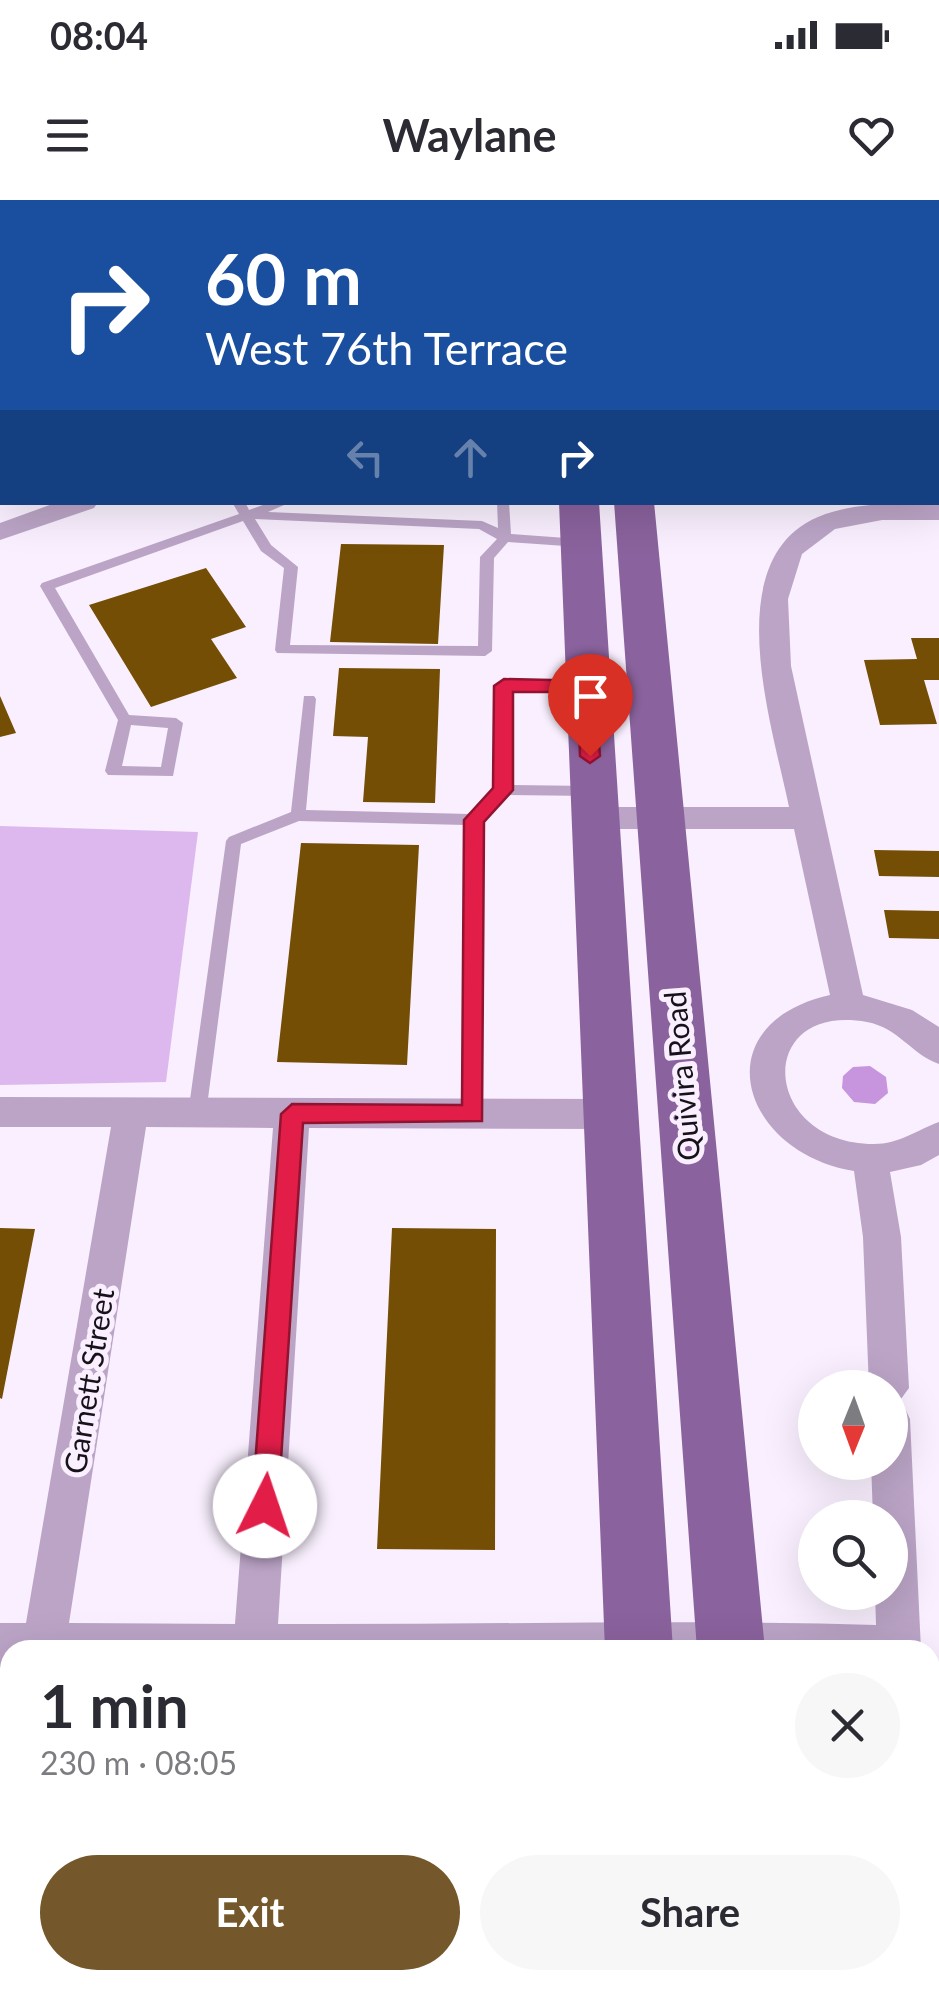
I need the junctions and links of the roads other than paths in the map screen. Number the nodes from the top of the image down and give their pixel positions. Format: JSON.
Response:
{"nodes":[{"id":1,"x":76,"y":505,"type":"edge"},
{"id":2,"x":241,"y":505,"type":"edge"},
{"id":3,"x":278,"y":505,"type":"edge"},
{"id":4,"x":503,"y":505,"type":"edge"},
{"id":5,"x":634,"y":505,"type":"edge"},
{"id":6,"x":939,"y":512,"type":"edge"},
{"id":7,"x":250,"y":516,"type":"junction"},
{"id":8,"x":580,"y":523,"type":"edge"},
{"id":9,"x":0,"y":532,"type":"edge"},
{"id":10,"x":505,"y":538,"type":"junction"},
{"id":11,"x":587,"y":686,"type":"junction"},
{"id":12,"x":310,"y":699,"type":"dead end"},
{"id":13,"x":125,"y":720,"type":"junction"},
{"id":14,"x":503,"y":790,"type":"junction"},
{"id":15,"x":592,"y":805,"type":"junction"},
{"id":16,"x":298,"y":814,"type":"junction"},
{"id":17,"x":659,"y":818,"type":"junction"},
{"id":18,"x":804,"y":818,"type":"junction"},
{"id":19,"x":474,"y":820,"type":"junction"},
{"id":20,"x":849,"y":1007,"type":"junction"},
{"id":21,"x":938,"y":1046,"type":"edge"},
{"id":22,"x":0,"y":1112,"type":"edge"},
{"id":23,"x":131,"y":1113,"type":"junction"},
{"id":24,"x":198,"y":1114,"type":"junction"},
{"id":25,"x":292,"y":1114,"type":"junction"},
{"id":26,"x":474,"y":1114,"type":"junction"},
{"id":27,"x":608,"y":1114,"type":"junction"},
{"id":28,"x":939,"y":1137,"type":"edge"},
{"id":29,"x":870,"y":1162,"type":"junction"},
{"id":30,"x":887,"y":1370,"type":"edge"},
{"id":31,"x":892,"y":1480,"type":"edge"},
{"id":32,"x":45,"y":1640,"type":"edge"},
{"id":33,"x":255,"y":1640,"type":"edge"},
{"id":34,"x":639,"y":1640,"type":"edge"},
{"id":35,"x":730,"y":1640,"type":"edge"},
{"id":36,"x":898,"y":1640,"type":"edge"}],
"edges":[{"from":1,"to":9,"type":"street"},
{"from":2,"to":7,"type":"lane"},
{"from":3,"to":7,"type":"lane"},
{"from":4,"to":10,"type":"lane"},
{"from":5,"to":17,"type":"main road","name":"Quivira Road"},
{"from":6,"to":18,"type":"street"},
{"from":7,"to":10,"type":"lane"},
{"from":7,"to":10,"type":"lane"},
{"from":7,"to":13,"type":"lane"},
{"from":8,"to":10,"type":"lane"},
{"from":8,"to":11,"type":"main road"},
{"from":11,"to":14,"type":"lane"},
{"from":11,"to":15,"type":"main road"},
{"from":12,"to":16,"type":"lane"},
{"from":13,"to":13,"type":"lane"},
{"from":14,"to":15,"type":"lane"},
{"from":14,"to":19,"type":"lane"},
{"from":15,"to":17,"type":"street"},
{"from":15,"to":27,"type":"main road"},
{"from":16,"to":19,"type":"lane"},
{"from":16,"to":24,"type":"lane"},
{"from":17,"to":18,"type":"street"},
{"from":17,"to":35,"type":"main road","name":"Quivira Road"},
{"from":18,"to":20,"type":"street"},
{"from":19,"to":26,"type":"lane"},
{"from":20,"to":21,"type":"street"},
{"from":20,"to":29,"type":"street"},
{"from":22,"to":23,"type":"street"},
{"from":23,"to":24,"type":"street"},
{"from":23,"to":32,"type":"street","name":"Garnett Street"},
{"from":24,"to":25,"type":"street"},
{"from":25,"to":26,"type":"street"},
{"from":25,"to":33,"type":"street"},
{"from":26,"to":27,"type":"street"},
{"from":27,"to":34,"type":"main road"},
{"from":28,"to":29,"type":"street"},
{"from":29,"to":30,"type":"street"},
{"from":31,"to":36,"type":"street"}]}
